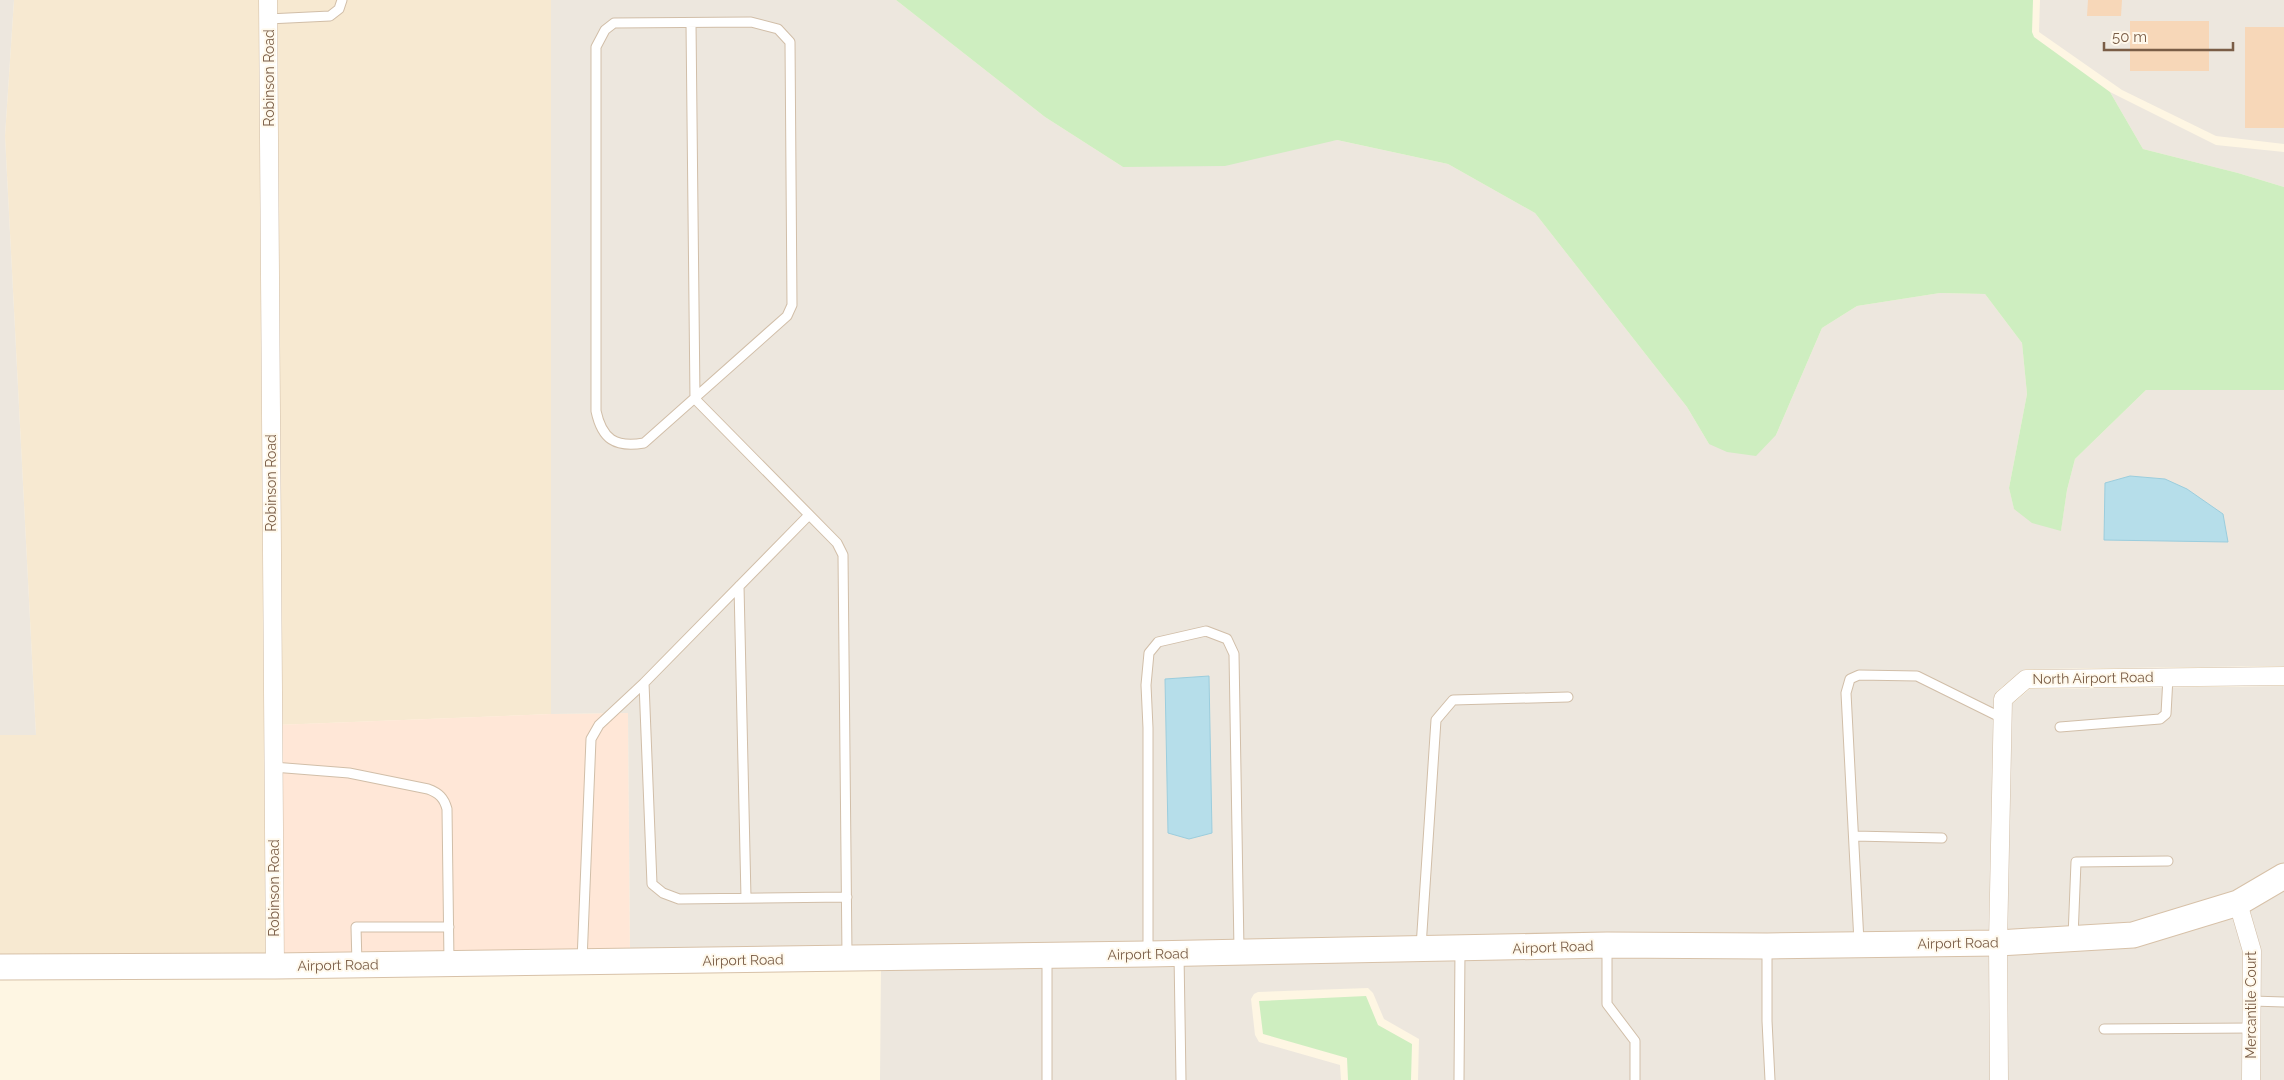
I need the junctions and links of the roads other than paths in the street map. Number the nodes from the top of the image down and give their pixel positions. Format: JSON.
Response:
{"nodes":[{"id":1,"x":268,"y":0,"type":"edge"},
{"id":2,"x":342,"y":0,"type":"edge"},
{"id":3,"x":268,"y":19,"type":"junction"},
{"id":4,"x":691,"y":23,"type":"junction"},
{"id":5,"x":695,"y":398,"type":"junction"},
{"id":6,"x":809,"y":514,"type":"junction"},
{"id":7,"x":739,"y":586,"type":"junction"},
{"id":8,"x":2284,"y":676,"type":"edge"},
{"id":9,"x":2168,"y":677,"type":"junction"},
{"id":10,"x":644,"y":683,"type":"junction"},
{"id":11,"x":1568,"y":697,"type":"dead end"},
{"id":12,"x":2002,"y":718,"type":"junction"},
{"id":13,"x":2060,"y":727,"type":"dead end"},
{"id":14,"x":273,"y":766,"type":"junction"},
{"id":15,"x":1854,"y":836,"type":"junction"},
{"id":16,"x":1942,"y":838,"type":"dead end"},
{"id":17,"x":2168,"y":860,"type":"dead end"},
{"id":18,"x":2284,"y":876,"type":"edge"},
{"id":19,"x":847,"y":896,"type":"junction"},
{"id":20,"x":746,"y":898,"type":"junction"},
{"id":21,"x":2238,"y":902,"type":"junction"},
{"id":22,"x":448,"y":926,"type":"junction"},
{"id":23,"x":2073,"y":938,"type":"junction"},
{"id":24,"x":1998,"y":943,"type":"junction"},
{"id":25,"x":1607,"y":945,"type":"junction"},
{"id":26,"x":1860,"y":945,"type":"junction"},
{"id":27,"x":1767,"y":946,"type":"junction"},
{"id":28,"x":1460,"y":949,"type":"junction"},
{"id":29,"x":1420,"y":950,"type":"junction"},
{"id":30,"x":1239,"y":953,"type":"junction"},
{"id":31,"x":1148,"y":954,"type":"junction"},
{"id":32,"x":1178,"y":954,"type":"junction"},
{"id":33,"x":1048,"y":955,"type":"junction"},
{"id":34,"x":847,"y":958,"type":"junction"},
{"id":35,"x":582,"y":962,"type":"junction"},
{"id":36,"x":449,"y":963,"type":"junction"},
{"id":37,"x":357,"y":964,"type":"junction"},
{"id":38,"x":275,"y":966,"type":"junction"},
{"id":39,"x":0,"y":967,"type":"edge"},
{"id":40,"x":2252,"y":1001,"type":"junction"},
{"id":41,"x":2284,"y":1002,"type":"edge"},
{"id":42,"x":2104,"y":1028,"type":"dead end"},
{"id":43,"x":2252,"y":1028,"type":"junction"},
{"id":44,"x":1047,"y":1080,"type":"edge"},
{"id":45,"x":1181,"y":1080,"type":"edge"},
{"id":46,"x":1459,"y":1080,"type":"edge"},
{"id":47,"x":1635,"y":1080,"type":"edge"},
{"id":48,"x":1770,"y":1080,"type":"edge"},
{"id":49,"x":1999,"y":1080,"type":"edge"},
{"id":50,"x":2252,"y":1080,"type":"edge"}],
"edges":[{"from":1,"to":3,"type":"street","name":"Robinson Road"},
{"from":2,"to":3,"type":"lane"},
{"from":3,"to":14,"type":"street","name":"Robinson Road"},
{"from":4,"to":5,"type":"lane"},
{"from":4,"to":5,"type":"lane"},
{"from":4,"to":5,"type":"lane"},
{"from":5,"to":6,"type":"lane"},
{"from":6,"to":7,"type":"lane"},
{"from":6,"to":19,"type":"lane"},
{"from":7,"to":10,"type":"lane"},
{"from":7,"to":20,"type":"lane"},
{"from":8,"to":9,"type":"street","name":"North Airport Road"},
{"from":9,"to":12,"type":"street","name":"North Airport Road"},
{"from":9,"to":13,"type":"lane"},
{"from":10,"to":20,"type":"lane"},
{"from":10,"to":35,"type":"lane"},
{"from":11,"to":29,"type":"lane"},
{"from":12,"to":15,"type":"lane"},
{"from":12,"to":24,"type":"street","name":"North Airport Road"},
{"from":14,"to":22,"type":"lane"},
{"from":14,"to":38,"type":"street","name":"Robinson Road"},
{"from":15,"to":16,"type":"lane"},
{"from":15,"to":26,"type":"lane"},
{"from":17,"to":23,"type":"lane"},
{"from":18,"to":21,"type":"street","name":"Airport Road"},
{"from":19,"to":20,"type":"lane"},
{"from":19,"to":34,"type":"lane"},
{"from":21,"to":23,"type":"street","name":"Airport Road"},
{"from":21,"to":40,"type":"street","name":"Mercantile Court"},
{"from":22,"to":36,"type":"lane"},
{"from":22,"to":37,"type":"lane"},
{"from":23,"to":24,"type":"street","name":"Airport Road"},
{"from":24,"to":26,"type":"street","name":"Airport Road"},
{"from":24,"to":49,"type":"street","name":"North Airport Road"},
{"from":25,"to":27,"type":"street","name":"Airport Road"},
{"from":25,"to":28,"type":"street","name":"Airport Road"},
{"from":25,"to":47,"type":"lane"},
{"from":26,"to":27,"type":"street","name":"Airport Road"},
{"from":27,"to":48,"type":"lane"},
{"from":28,"to":29,"type":"street","name":"Airport Road"},
{"from":28,"to":46,"type":"lane"},
{"from":29,"to":30,"type":"street","name":"Airport Road"},
{"from":30,"to":31,"type":"lane"},
{"from":30,"to":32,"type":"street","name":"Airport Road"},
{"from":31,"to":32,"type":"street","name":"Airport Road"},
{"from":31,"to":33,"type":"street","name":"Airport Road"},
{"from":32,"to":45,"type":"lane"},
{"from":33,"to":34,"type":"street","name":"Airport Road"},
{"from":33,"to":44,"type":"lane"},
{"from":34,"to":35,"type":"street","name":"Airport Road"},
{"from":35,"to":36,"type":"street","name":"Airport Road"},
{"from":36,"to":37,"type":"street","name":"Airport Road"},
{"from":37,"to":38,"type":"street","name":"Airport Road"},
{"from":38,"to":39,"type":"street","name":"Airport Road"},
{"from":40,"to":41,"type":"lane"},
{"from":40,"to":43,"type":"street","name":"Mercantile Court"},
{"from":42,"to":43,"type":"lane"},
{"from":43,"to":50,"type":"street","name":"Mercantile Court"}]}
